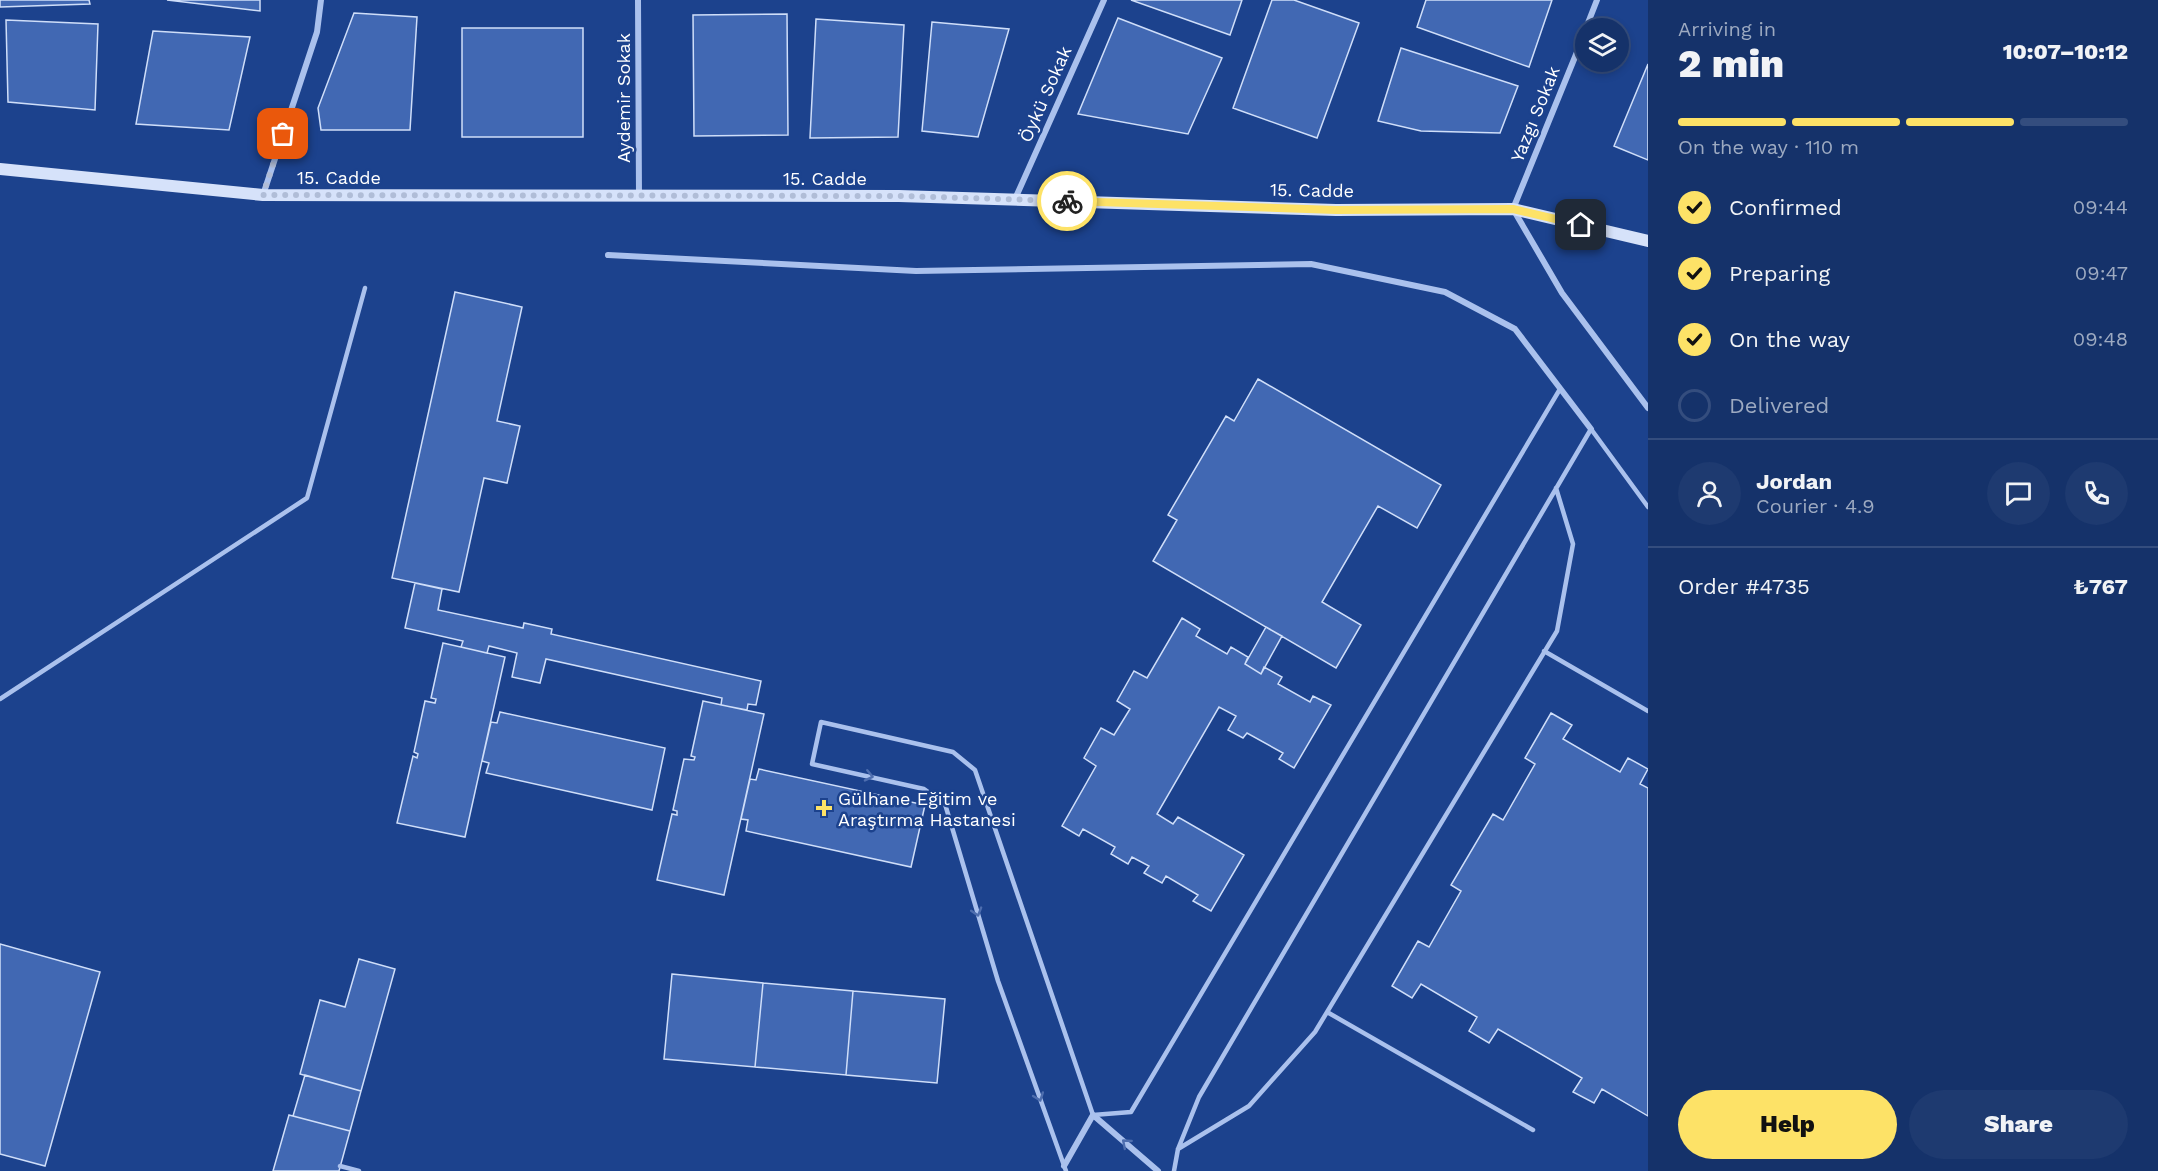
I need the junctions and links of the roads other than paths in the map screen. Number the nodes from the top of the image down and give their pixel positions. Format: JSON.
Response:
{"nodes":[{"id":1,"x":321,"y":0,"type":"edge"},
{"id":2,"x":638,"y":0,"type":"edge"},
{"id":3,"x":1104,"y":0,"type":"edge"},
{"id":4,"x":1598,"y":0,"type":"edge"},
{"id":5,"x":1591,"y":18,"type":"edge"},
{"id":6,"x":1575,"y":56,"type":"edge"},
{"id":7,"x":0,"y":169,"type":"edge"},
{"id":8,"x":263,"y":195,"type":"junction"},
{"id":9,"x":639,"y":197,"type":"junction"},
{"id":10,"x":1014,"y":199,"type":"junction"},
{"id":11,"x":1513,"y":209,"type":"junction"},
{"id":12,"x":1648,"y":241,"type":"edge"},
{"id":13,"x":608,"y":255,"type":"dead end"},
{"id":14,"x":365,"y":288,"type":"dead end"},
{"id":15,"x":1560,"y":388,"type":"junction"},
{"id":16,"x":1648,"y":408,"type":"edge"},
{"id":17,"x":1591,"y":429,"type":"junction"},
{"id":18,"x":1556,"y":488,"type":"junction"},
{"id":19,"x":1648,"y":507,"type":"edge"},
{"id":20,"x":1544,"y":651,"type":"junction"},
{"id":21,"x":0,"y":699,"type":"edge"},
{"id":22,"x":1648,"y":711,"type":"edge"},
{"id":23,"x":1327,"y":1012,"type":"junction"},
{"id":24,"x":1093,"y":1115,"type":"junction"},
{"id":25,"x":1533,"y":1131,"type":"dead end"},
{"id":26,"x":1178,"y":1149,"type":"junction"},
{"id":27,"x":340,"y":1166,"type":"dead end"},
{"id":28,"x":1065,"y":1168,"type":"edge"},
{"id":29,"x":359,"y":1171,"type":"edge"},
{"id":30,"x":1158,"y":1171,"type":"edge"},
{"id":31,"x":1174,"y":1171,"type":"edge"}],
"edges":[{"from":1,"to":8,"type":"street"},
{"from":2,"to":9,"type":"street","name":"Aydemir Sokak"},
{"from":3,"to":10,"type":"street","name":"Öykü Sokak"},
{"from":4,"to":5,"type":"street","name":"Yazgı Sokak"},
{"from":6,"to":11,"type":"street","name":"Yazgı Sokak"},
{"from":7,"to":8,"type":"street","name":"15. Cadde"},
{"from":8,"to":9,"type":"street","name":"15. Cadde"},
{"from":9,"to":10,"type":"street","name":"15. Cadde"},
{"from":10,"to":11,"type":"street","name":"15. Cadde"},
{"from":11,"to":12,"type":"street","name":"15. Cadde"},
{"from":11,"to":16,"type":"street"},
{"from":13,"to":15,"type":"street"},
{"from":14,"to":21,"type":"lane"},
{"from":15,"to":17,"type":"street"},
{"from":15,"to":24,"type":"lane"},
{"from":17,"to":18,"type":"lane"},
{"from":17,"to":19,"type":"lane"},
{"from":18,"to":20,"type":"lane"},
{"from":18,"to":26,"type":"lane"},
{"from":20,"to":22,"type":"lane"},
{"from":20,"to":23,"type":"lane"},
{"from":23,"to":25,"type":"lane"},
{"from":23,"to":26,"type":"lane"},
{"from":24,"to":28,"type":"street"},
{"from":24,"to":28,"type":"lane","one_way":true},
{"from":30,"to":24,"type":"street","one_way":true},
{"from":26,"to":31,"type":"lane"},
{"from":27,"to":29,"type":"lane"}]}
